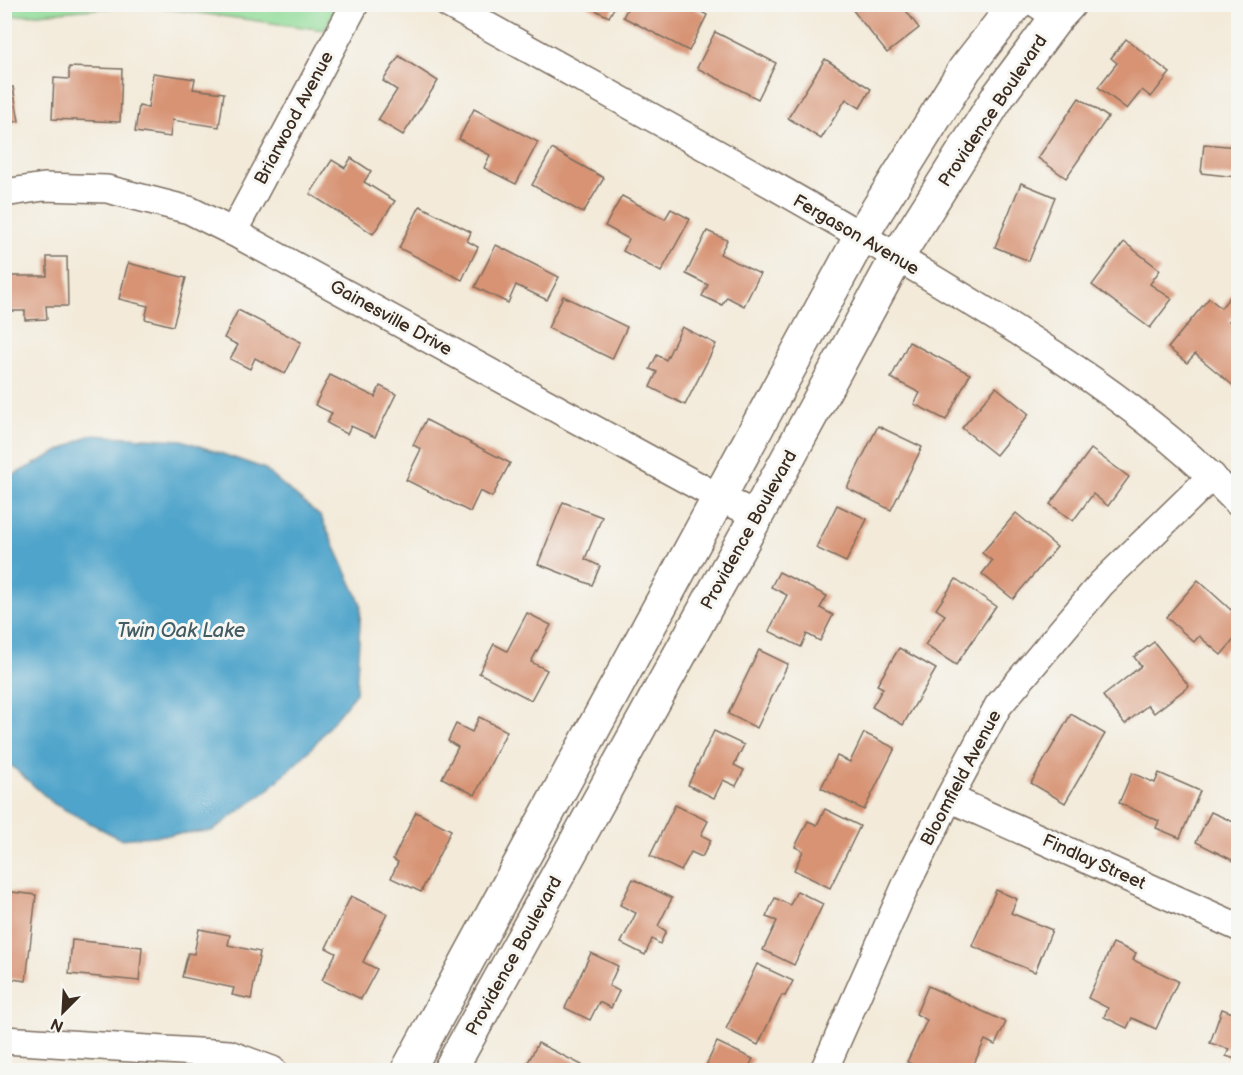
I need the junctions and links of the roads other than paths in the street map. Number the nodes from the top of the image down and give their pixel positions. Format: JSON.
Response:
{"nodes":[{"id":1,"x":355,"y":4,"type":"edge"},
{"id":2,"x":448,"y":4,"type":"edge"},
{"id":3,"x":1016,"y":4,"type":"edge"},
{"id":4,"x":1054,"y":9,"type":"edge"},
{"id":5,"x":4,"y":193,"type":"edge"},
{"id":6,"x":233,"y":232,"type":"junction"},
{"id":7,"x":861,"y":236,"type":"junction"},
{"id":8,"x":897,"y":257,"type":"junction"},
{"id":9,"x":1212,"y":476,"type":"junction"},
{"id":10,"x":720,"y":498,"type":"junction"},
{"id":11,"x":1239,"y":503,"type":"edge"},
{"id":12,"x":758,"y":515,"type":"junction"},
{"id":13,"x":949,"y":798,"type":"junction"},
{"id":14,"x":1239,"y":927,"type":"edge"},
{"id":15,"x":4,"y":1040,"type":"edge"},
{"id":16,"x":272,"y":1071,"type":"edge"},
{"id":17,"x":408,"y":1071,"type":"edge"},
{"id":18,"x":450,"y":1071,"type":"edge"},
{"id":19,"x":824,"y":1071,"type":"edge"}],
"edges":[{"from":1,"to":6,"type":"street","name":"Briarwood Avenue"},
{"from":2,"to":7,"type":"street","name":"Fergason Avenue"},
{"from":3,"to":7,"type":"main road"},
{"from":4,"to":8,"type":"main road","name":"Providence Boulevard"},
{"from":5,"to":6,"type":"street","name":"Gainesville Drive"},
{"from":6,"to":10,"type":"street","name":"Gainesville Drive"},
{"from":7,"to":8,"type":"street","name":"Fergason Avenue"},
{"from":7,"to":10,"type":"main road"},
{"from":8,"to":9,"type":"street","name":"Fergason Avenue"},
{"from":8,"to":12,"type":"main road","name":"Providence Boulevard"},
{"from":9,"to":11,"type":"street","name":"Fergason Avenue"},
{"from":9,"to":13,"type":"street","name":"Bloomfield Avenue"},
{"from":10,"to":12,"type":"street","name":"Gainesville Drive"},
{"from":10,"to":17,"type":"main road"},
{"from":12,"to":18,"type":"main road","name":"Providence Boulevard"},
{"from":13,"to":14,"type":"street","name":"Findlay Street"},
{"from":13,"to":19,"type":"street","name":"Bloomfield Avenue"},
{"from":15,"to":16,"type":"street"}]}
